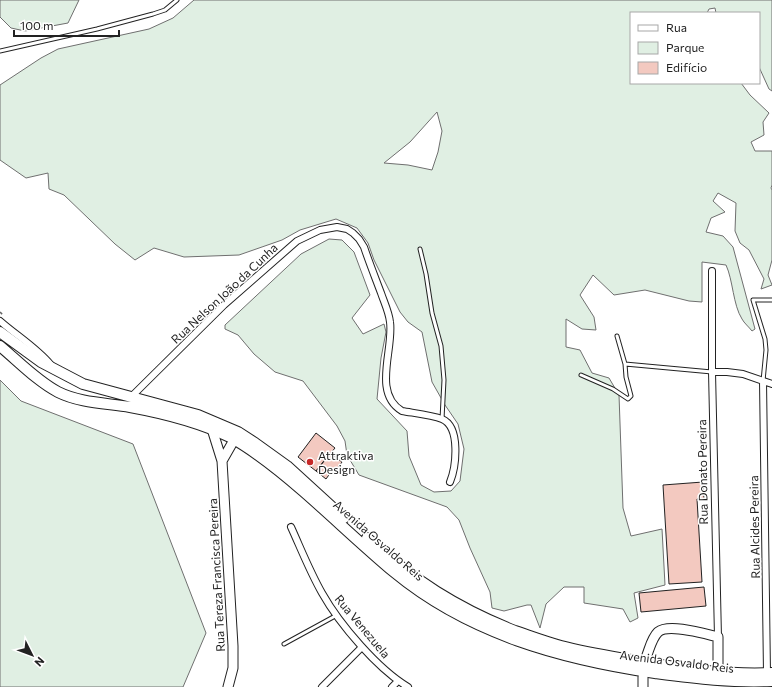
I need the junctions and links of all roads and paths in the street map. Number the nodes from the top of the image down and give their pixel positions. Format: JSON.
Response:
{"nodes":[{"id":1,"x":178,"y":0,"type":"edge"},
{"id":2,"x":0,"y":51,"type":"edge"},
{"id":3,"x":420,"y":249,"type":"dead end"},
{"id":4,"x":712,"y":271,"type":"dead end"},
{"id":5,"x":772,"y":300,"type":"edge"},
{"id":6,"x":0,"y":321,"type":"edge"},
{"id":7,"x":0,"y":332,"type":"edge"},
{"id":8,"x":617,"y":336,"type":"dead end"},
{"id":9,"x":0,"y":346,"type":"edge"},
{"id":10,"x":625,"y":364,"type":"junction"},
{"id":11,"x":55,"y":370,"type":"junction"},
{"id":12,"x":712,"y":372,"type":"junction"},
{"id":13,"x":581,"y":374,"type":"dead end"},
{"id":14,"x":763,"y":381,"type":"junction"},
{"id":15,"x":772,"y":384,"type":"edge"},
{"id":16,"x":131,"y":397,"type":"junction"},
{"id":17,"x":442,"y":419,"type":"junction"},
{"id":18,"x":212,"y":429,"type":"junction"},
{"id":19,"x":234,"y":440,"type":"junction"},
{"id":20,"x":222,"y":461,"type":"junction"},
{"id":21,"x":450,"y":482,"type":"dead end"},
{"id":22,"x":291,"y":527,"type":"dead end"},
{"id":23,"x":337,"y":615,"type":"junction"},
{"id":24,"x":718,"y":637,"type":"junction"},
{"id":25,"x":284,"y":644,"type":"dead end"},
{"id":26,"x":362,"y":647,"type":"junction"},
{"id":27,"x":647,"y":655,"type":"dead end"},
{"id":28,"x":718,"y":672,"type":"junction"},
{"id":29,"x":769,"y":679,"type":"edge"},
{"id":30,"x":398,"y":681,"type":"junction"},
{"id":31,"x":228,"y":687,"type":"edge"},
{"id":32,"x":322,"y":687,"type":"edge"},
{"id":33,"x":392,"y":687,"type":"edge"},
{"id":34,"x":408,"y":687,"type":"edge"}],
"edges":[{"from":1,"to":2,"type":"lane"},
{"from":3,"to":17,"type":"lane"},
{"from":4,"to":12,"type":"street","name":"Rua Donato Pereira"},
{"from":5,"to":14,"type":"lane"},
{"from":6,"to":11,"type":"street"},
{"from":7,"to":11,"type":"main road","name":"Avenida Osvaldo Reis"},
{"from":8,"to":10,"type":"lane"},
{"from":9,"to":18,"type":"main road","name":"Avenida Osvaldo Reis"},
{"from":10,"to":12,"type":"lane"},
{"from":10,"to":13,"type":"lane"},
{"from":11,"to":16,"type":"main road","name":"Avenida Osvaldo Reis"},
{"from":12,"to":14,"type":"street"},
{"from":12,"to":24,"type":"street","name":"Rua Donato Pereira"},
{"from":14,"to":15,"type":"street"},
{"from":14,"to":29,"type":"street","name":"Rua Alcides Pereira"},
{"from":16,"to":17,"type":"street","name":"Rua Nelson João da Cunha"},
{"from":16,"to":28,"type":"main road","name":"Avenida Osvaldo Reis"},
{"from":17,"to":21,"type":"street"},
{"from":18,"to":19,"type":"main road","name":"Avenida Osvaldo Reis"},
{"from":18,"to":20,"type":"street","name":"Rua Tereza Francisca Pereira"},
{"from":19,"to":20,"type":"street"},
{"from":19,"to":29,"type":"main road","name":"Avenida Osvaldo Reis"},
{"from":20,"to":31,"type":"street","name":"Rua Tereza Francisca Pereira"},
{"from":22,"to":23,"type":"street","name":"Rua Venezuela"},
{"from":23,"to":25,"type":"lane"},
{"from":23,"to":26,"type":"street","name":"Rua Venezuela"},
{"from":24,"to":27,"type":"street"},
{"from":24,"to":28,"type":"street","name":"Rua Donato Pereira"},
{"from":26,"to":30,"type":"street","name":"Rua Venezuela"},
{"from":26,"to":32,"type":"street"},
{"from":28,"to":29,"type":"main road","name":"Avenida Osvaldo Reis"},
{"from":30,"to":33,"type":"street"},
{"from":30,"to":34,"type":"street","name":"Rua Venezuela"}]}
